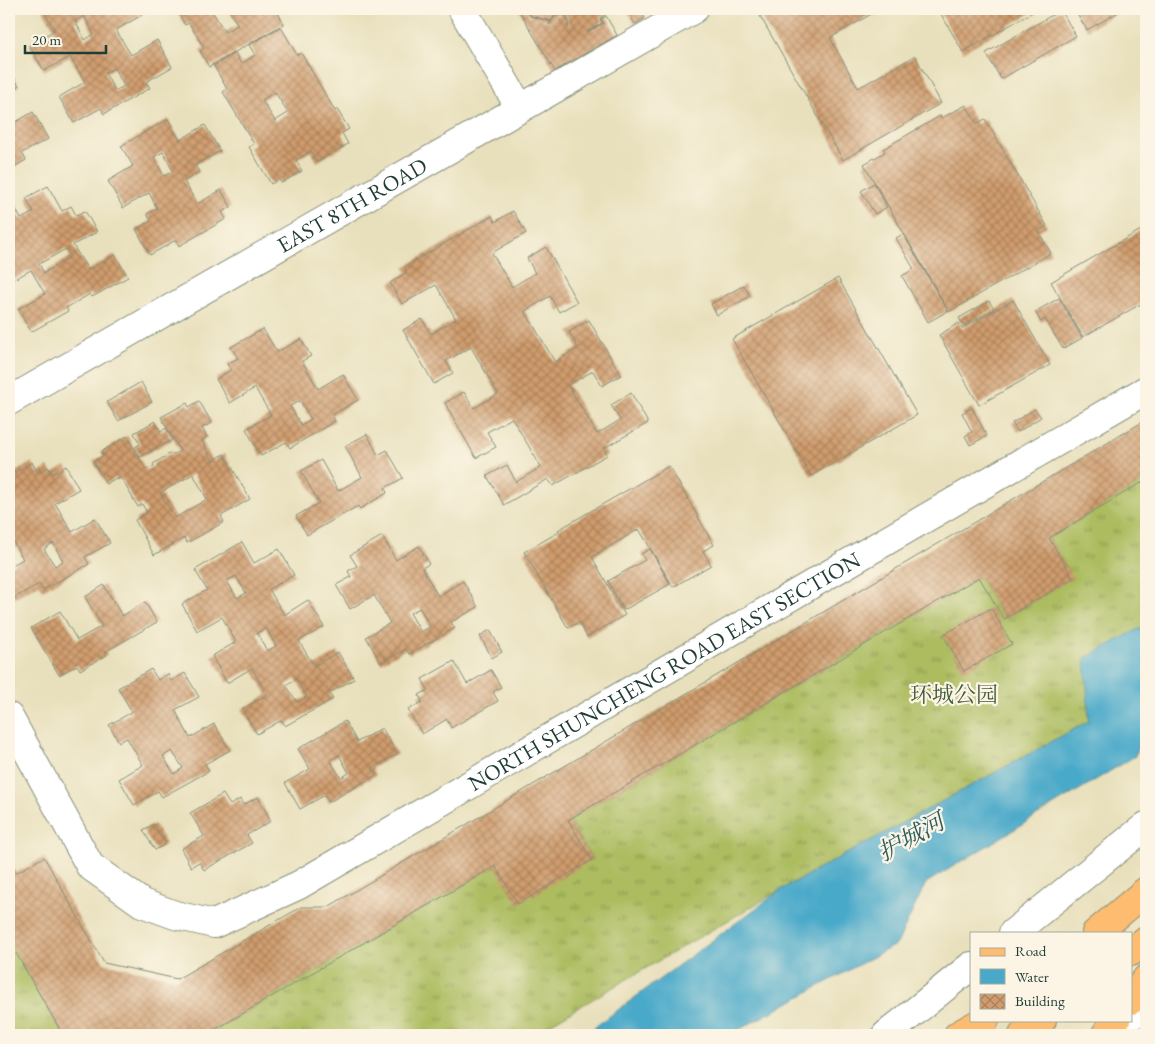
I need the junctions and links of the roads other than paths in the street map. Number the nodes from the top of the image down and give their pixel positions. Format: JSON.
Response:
{"nodes":[{"id":1,"x":462,"y":9,"type":"edge"},
{"id":2,"x":694,"y":9,"type":"edge"},
{"id":3,"x":520,"y":108,"type":"junction"},
{"id":4,"x":1146,"y":390,"type":"edge"},
{"id":5,"x":9,"y":401,"type":"edge"},
{"id":6,"x":9,"y":717,"type":"edge"},
{"id":7,"x":1146,"y":826,"type":"edge"},
{"id":8,"x":1146,"y":891,"type":"edge"},
{"id":9,"x":1014,"y":932,"type":"edge"},
{"id":10,"x":1097,"y":932,"type":"edge"},
{"id":11,"x":1146,"y":940,"type":"edge"},
{"id":12,"x":1132,"y":951,"type":"edge"},
{"id":13,"x":970,"y":967,"type":"edge"},
{"id":14,"x":1146,"y":979,"type":"edge"},
{"id":15,"x":1132,"y":999,"type":"edge"},
{"id":16,"x":1146,"y":1004,"type":"edge"},
{"id":17,"x":1132,"y":1015,"type":"edge"},
{"id":18,"x":981,"y":1022,"type":"edge"},
{"id":19,"x":993,"y":1022,"type":"edge"},
{"id":20,"x":1039,"y":1022,"type":"edge"},
{"id":21,"x":1045,"y":1022,"type":"edge"},
{"id":22,"x":1115,"y":1022,"type":"edge"},
{"id":23,"x":1124,"y":1022,"type":"edge"},
{"id":24,"x":886,"y":1035,"type":"edge"},
{"id":25,"x":958,"y":1035,"type":"edge"},
{"id":26,"x":977,"y":1035,"type":"edge"},
{"id":27,"x":1023,"y":1035,"type":"edge"},
{"id":28,"x":1034,"y":1035,"type":"edge"},
{"id":29,"x":1107,"y":1035,"type":"edge"}],
"edges":[{"from":1,"to":3,"type":"street"},
{"from":2,"to":3,"type":"street","name":"EAST 8TH ROAD"},
{"from":3,"to":5,"type":"street","name":"EAST 8TH ROAD"},
{"from":4,"to":6,"type":"street","name":"NORTH SHUNCHENG ROAD EAST SECTION"},
{"from":7,"to":9,"type":"street"},
{"from":8,"to":10,"type":"main road"},
{"from":11,"to":12,"type":"main road"},
{"from":13,"to":24,"type":"street"},
{"from":14,"to":15,"type":"main road"},
{"from":16,"to":17,"type":"street"},
{"from":18,"to":25,"type":"main road"},
{"from":19,"to":26,"type":"main road"},
{"from":20,"to":27,"type":"main road"},
{"from":21,"to":28,"type":"main road"},
{"from":22,"to":29,"type":"main road"},
{"from":23,"to":29,"type":"street"}]}
